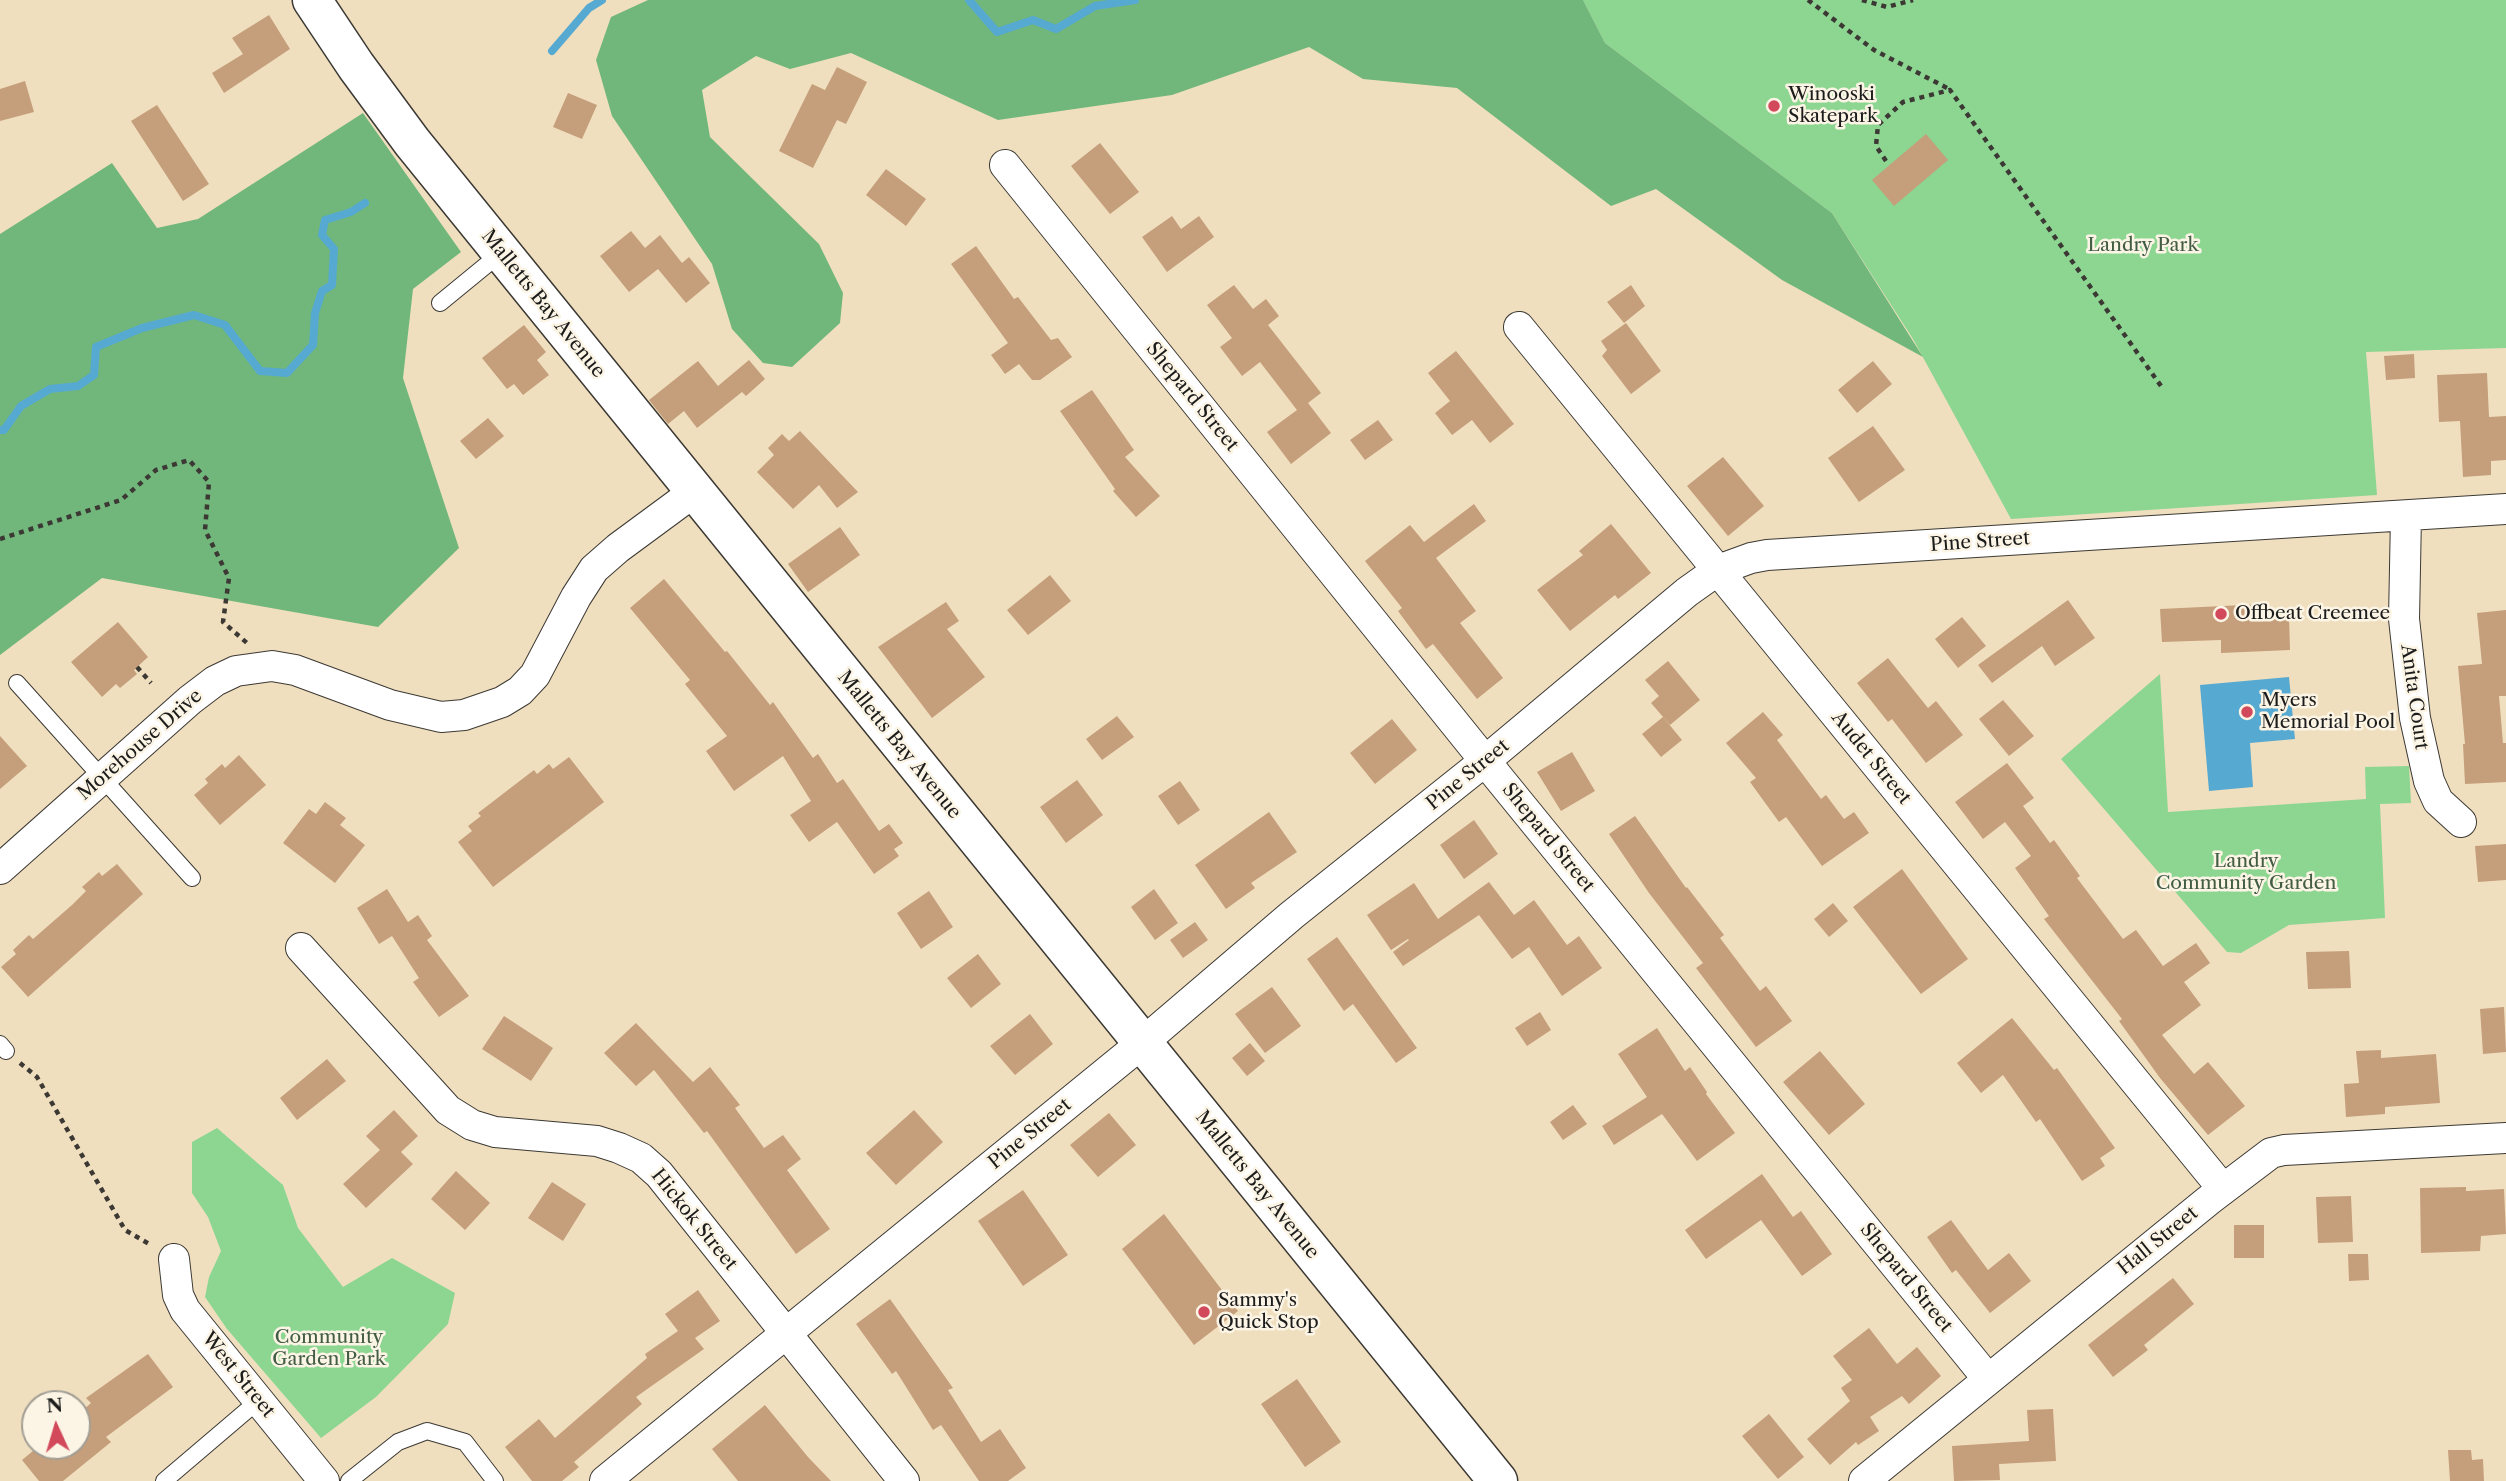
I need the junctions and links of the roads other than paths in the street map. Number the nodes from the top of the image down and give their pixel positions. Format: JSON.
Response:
{"nodes":[{"id":1,"x":313,"y":0,"type":"edge"},
{"id":2,"x":1005,"y":165,"type":"dead end"},
{"id":3,"x":501,"y":253,"type":"junction"},
{"id":4,"x":440,"y":303,"type":"dead end"},
{"id":5,"x":1519,"y":327,"type":"dead end"},
{"id":6,"x":694,"y":492,"type":"junction"},
{"id":7,"x":2506,"y":509,"type":"edge"},
{"id":8,"x":2406,"y":516,"type":"junction"},
{"id":9,"x":1718,"y":570,"type":"junction"},
{"id":10,"x":17,"y":683,"type":"dead end"},
{"id":11,"x":1485,"y":761,"type":"junction"},
{"id":12,"x":102,"y":778,"type":"junction"},
{"id":13,"x":2461,"y":822,"type":"dead end"},
{"id":14,"x":0,"y":869,"type":"edge"},
{"id":15,"x":192,"y":878,"type":"dead end"},
{"id":16,"x":301,"y":948,"type":"dead end"},
{"id":17,"x":1141,"y":1044,"type":"junction"},
{"id":18,"x":2506,"y":1138,"type":"edge"},
{"id":19,"x":2223,"y":1189,"type":"junction"},
{"id":20,"x":174,"y":1259,"type":"road end"},
{"id":21,"x":785,"y":1333,"type":"junction"},
{"id":22,"x":1988,"y":1379,"type":"junction"},
{"id":23,"x":258,"y":1401,"type":"junction"},
{"id":24,"x":164,"y":1481,"type":"edge"},
{"id":25,"x":324,"y":1481,"type":"edge"},
{"id":26,"x":349,"y":1481,"type":"edge"},
{"id":27,"x":495,"y":1481,"type":"edge"},
{"id":28,"x":605,"y":1481,"type":"edge"},
{"id":29,"x":904,"y":1481,"type":"edge"},
{"id":30,"x":1498,"y":1481,"type":"edge"},
{"id":31,"x":1864,"y":1481,"type":"edge"}],
"edges":[{"from":1,"to":3,"type":"street","name":"Malletts Bay Avenue"},
{"from":2,"to":11,"type":"street","name":"Shepard Street"},
{"from":3,"to":4,"type":"lane"},
{"from":3,"to":6,"type":"street","name":"Malletts Bay Avenue"},
{"from":5,"to":9,"type":"street","name":"Audet Street"},
{"from":6,"to":12,"type":"street","name":"Morehouse Drive"},
{"from":6,"to":17,"type":"street","name":"Malletts Bay Avenue"},
{"from":7,"to":8,"type":"street","name":"Pine Street"},
{"from":8,"to":9,"type":"street","name":"Pine Street"},
{"from":8,"to":13,"type":"street","name":"Anita Court"},
{"from":9,"to":11,"type":"street","name":"Pine Street"},
{"from":9,"to":19,"type":"street","name":"Audet Street"},
{"from":10,"to":12,"type":"lane"},
{"from":11,"to":17,"type":"street","name":"Pine Street"},
{"from":11,"to":22,"type":"street","name":"Shepard Street"},
{"from":12,"to":14,"type":"street","name":"Morehouse Drive"},
{"from":12,"to":15,"type":"lane"},
{"from":16,"to":21,"type":"street","name":"Hickok Street"},
{"from":17,"to":21,"type":"street","name":"Pine Street"},
{"from":17,"to":30,"type":"street","name":"Malletts Bay Avenue"},
{"from":18,"to":19,"type":"street","name":"Hall Street"},
{"from":19,"to":22,"type":"street","name":"Hall Street"},
{"from":20,"to":23,"type":"street","name":"West Street"},
{"from":21,"to":28,"type":"street","name":"Pine Street"},
{"from":21,"to":29,"type":"street","name":"Hickok Street"},
{"from":22,"to":31,"type":"street","name":"Hall Street"},
{"from":23,"to":24,"type":"lane"},
{"from":23,"to":25,"type":"street","name":"West Street"},
{"from":26,"to":27,"type":"lane"}]}
